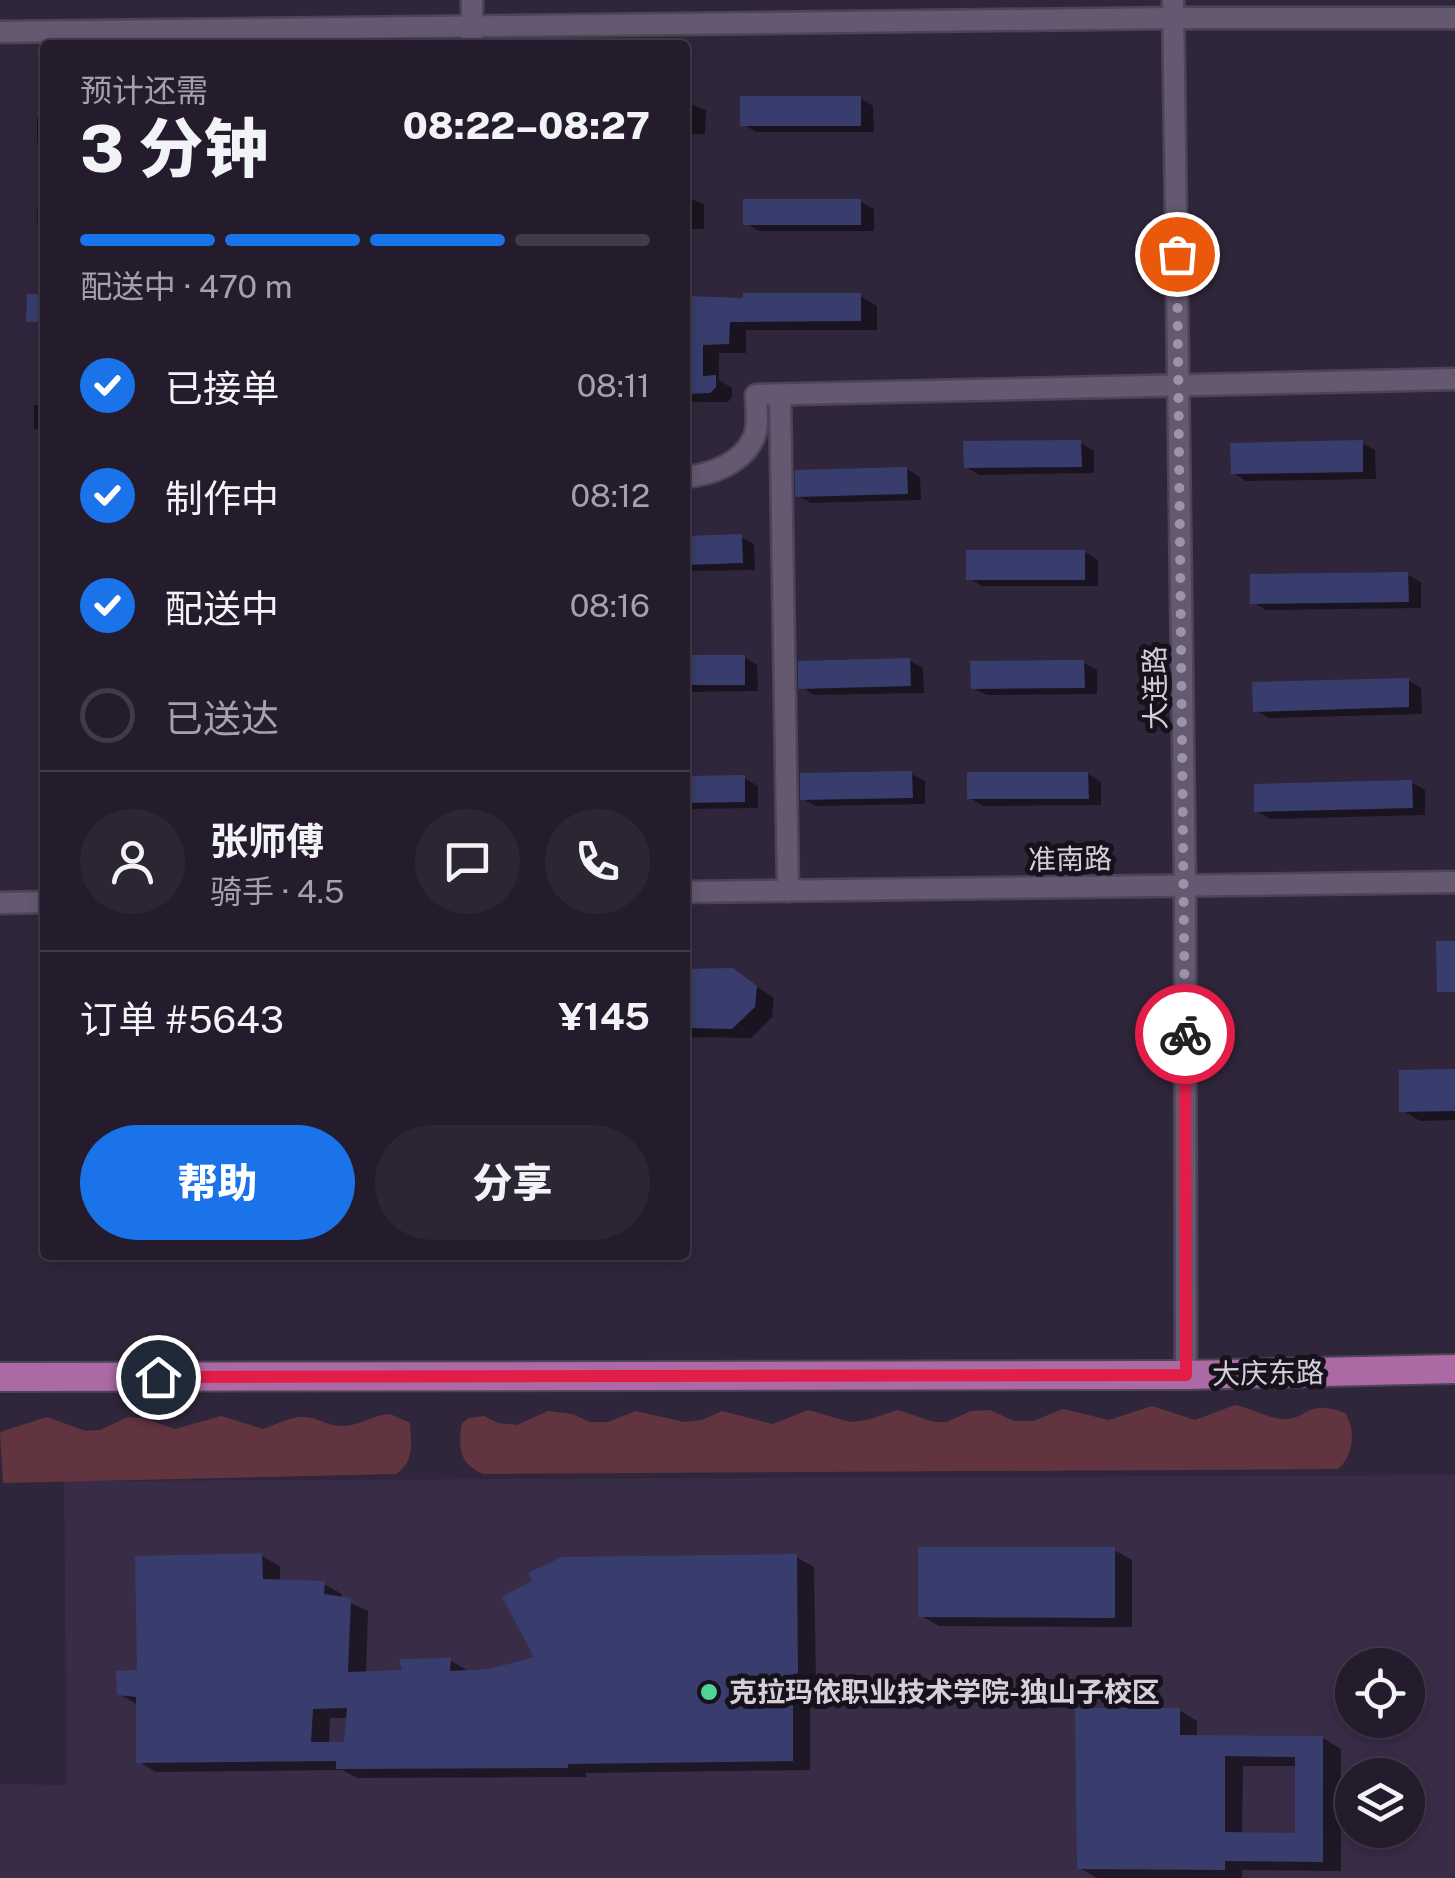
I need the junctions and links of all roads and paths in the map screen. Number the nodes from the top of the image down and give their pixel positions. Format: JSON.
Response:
{"nodes":[{"id":1,"x":472,"y":0,"type":"edge"},
{"id":2,"x":1174,"y":9,"type":"edge"},
{"id":3,"x":1455,"y":18,"type":"edge"},
{"id":4,"x":0,"y":32,"type":"edge"},
{"id":5,"x":472,"y":35,"type":"edge"},
{"id":6,"x":1455,"y":379,"type":"edge"},
{"id":7,"x":1178,"y":384,"type":"junction"},
{"id":8,"x":780,"y":394,"type":"junction"},
{"id":9,"x":690,"y":477,"type":"edge"},
{"id":10,"x":1455,"y":882,"type":"edge"},
{"id":11,"x":1185,"y":885,"type":"junction"},
{"id":12,"x":690,"y":892,"type":"edge"},
{"id":13,"x":788,"y":892,"type":"junction"},
{"id":14,"x":40,"y":902,"type":"edge"},
{"id":15,"x":0,"y":903,"type":"edge"},
{"id":16,"x":1455,"y":1369,"type":"edge"},
{"id":17,"x":1186,"y":1375,"type":"junction"},
{"id":18,"x":0,"y":1377,"type":"edge"}],
"edges":[{"from":1,"to":5,"type":"street"},
{"from":2,"to":3,"type":"street"},
{"from":2,"to":5,"type":"street"},
{"from":2,"to":7,"type":"street","name":"大连路"},
{"from":4,"to":5,"type":"street"},
{"from":6,"to":7,"type":"street"},
{"from":7,"to":8,"type":"street"},
{"from":7,"to":11,"type":"street","name":"大连路"},
{"from":8,"to":9,"type":"street"},
{"from":8,"to":13,"type":"street"},
{"from":10,"to":11,"type":"street","name":"准南路"},
{"from":11,"to":13,"type":"street","name":"准南路"},
{"from":11,"to":17,"type":"street","name":"大连路"},
{"from":12,"to":13,"type":"street","name":"准南路"},
{"from":14,"to":15,"type":"street"},
{"from":16,"to":17,"type":"main road","name":"大庆东路"},
{"from":17,"to":18,"type":"main road","name":"大庆东路"}]}
